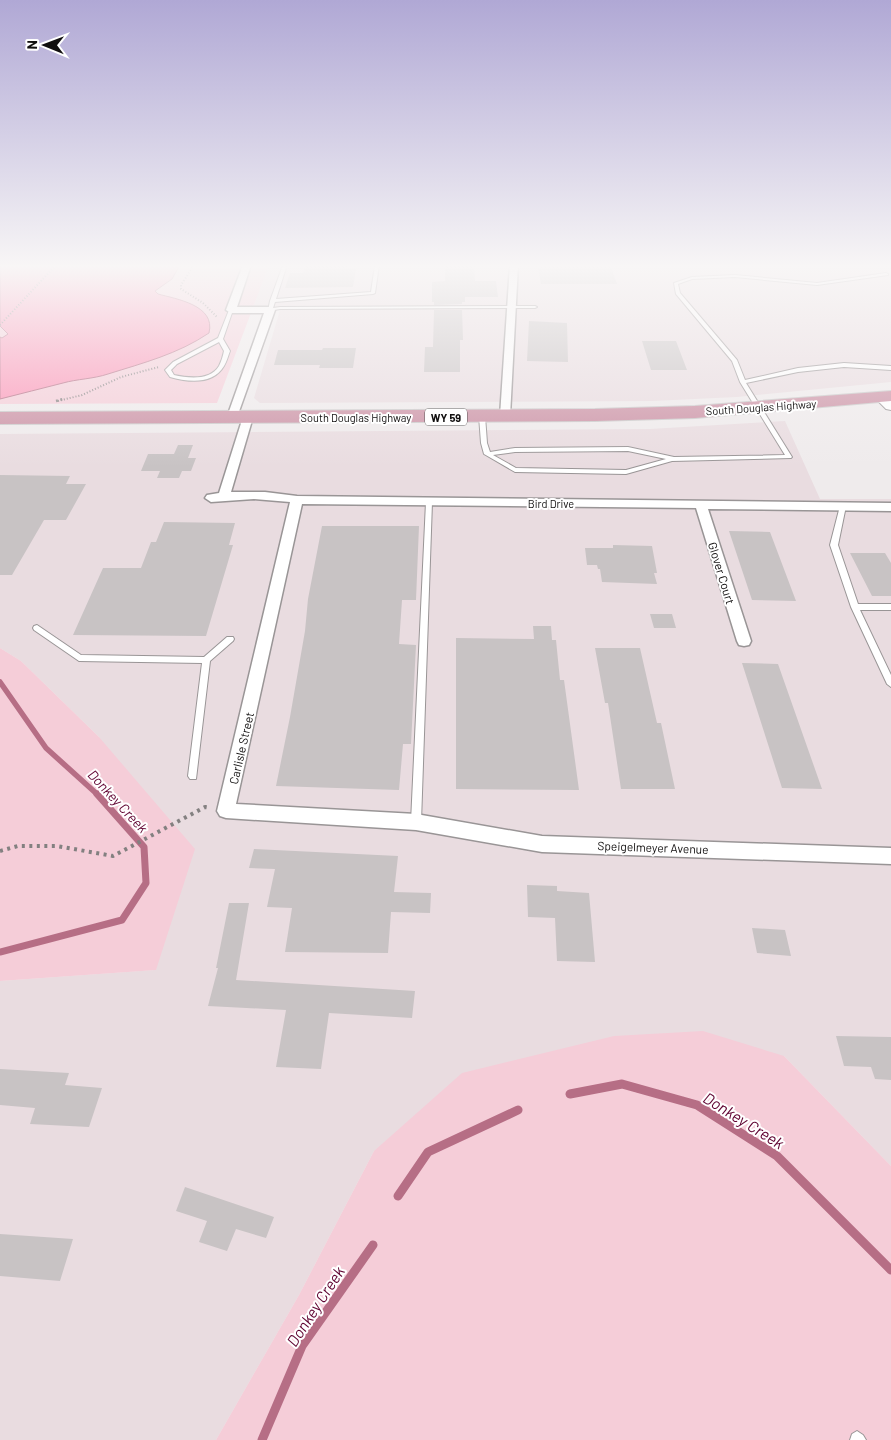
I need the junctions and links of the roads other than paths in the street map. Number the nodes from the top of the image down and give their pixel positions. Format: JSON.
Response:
{"nodes":[{"id":1,"x":223,"y":332,"type":"edge"},
{"id":2,"x":263,"y":332,"type":"edge"},
{"id":3,"x":510,"y":332,"type":"edge"},
{"id":4,"x":710,"y":332,"type":"edge"},
{"id":5,"x":220,"y":339,"type":"junction"},
{"id":6,"x":891,"y":368,"type":"edge"},
{"id":7,"x":742,"y":382,"type":"junction"},
{"id":8,"x":888,"y":400,"type":"edge"},
{"id":9,"x":758,"y":408,"type":"junction"},
{"id":10,"x":482,"y":416,"type":"junction"},
{"id":11,"x":505,"y":416,"type":"junction"},
{"id":12,"x":240,"y":417,"type":"junction"},
{"id":13,"x":0,"y":418,"type":"edge"},
{"id":14,"x":488,"y":454,"type":"junction"},
{"id":15,"x":672,"y":459,"type":"junction"},
{"id":16,"x":297,"y":500,"type":"junction"},
{"id":17,"x":429,"y":502,"type":"junction"},
{"id":18,"x":701,"y":504,"type":"junction"},
{"id":19,"x":843,"y":506,"type":"junction"},
{"id":20,"x":891,"y":508,"type":"edge"},
{"id":21,"x":856,"y":607,"type":"junction"},
{"id":22,"x":891,"y":607,"type":"edge"},
{"id":23,"x":37,"y":628,"type":"dead end"},
{"id":24,"x":230,"y":640,"type":"dead end"},
{"id":25,"x":744,"y":641,"type":"dead end"},
{"id":26,"x":206,"y":660,"type":"junction"},
{"id":27,"x":891,"y":684,"type":"edge"},
{"id":28,"x":193,"y":776,"type":"dead end"},
{"id":29,"x":416,"y":822,"type":"junction"},
{"id":30,"x":891,"y":856,"type":"edge"}],
"edges":[{"from":1,"to":5,"type":"lane"},
{"from":2,"to":12,"type":"street"},
{"from":3,"to":11,"type":"street"},
{"from":4,"to":7,"type":"lane"},
{"from":5,"to":5,"type":"lane"},
{"from":6,"to":7,"type":"lane"},
{"from":7,"to":9,"type":"lane"},
{"from":8,"to":9,"type":"highway","name":"South Douglas Highway","number":"WY 59"},
{"from":9,"to":11,"type":"highway","name":"South Douglas Highway","number":"WY 59"},
{"from":9,"to":15,"type":"lane"},
{"from":10,"to":11,"type":"highway","name":"South Douglas Highway","number":"WY 59"},
{"from":10,"to":12,"type":"highway","name":"South Douglas Highway","number":"WY 59"},
{"from":10,"to":14,"type":"lane"},
{"from":12,"to":13,"type":"highway","name":"South Douglas Highway","number":"WY 59"},
{"from":12,"to":16,"type":"street","name":"Bird Drive"},
{"from":14,"to":15,"type":"lane"},
{"from":14,"to":15,"type":"lane"},
{"from":16,"to":17,"type":"street","name":"Bird Drive"},
{"from":16,"to":29,"type":"street","name":"Carlisle Street"},
{"from":17,"to":18,"type":"street","name":"Bird Drive"},
{"from":17,"to":29,"type":"lane"},
{"from":18,"to":19,"type":"street","name":"Bird Drive"},
{"from":18,"to":25,"type":"street","name":"Glover Court"},
{"from":19,"to":20,"type":"street","name":"Bird Drive"},
{"from":19,"to":21,"type":"lane"},
{"from":21,"to":22,"type":"lane"},
{"from":21,"to":27,"type":"lane"},
{"from":23,"to":26,"type":"lane"},
{"from":24,"to":26,"type":"lane"},
{"from":26,"to":28,"type":"lane"},
{"from":29,"to":30,"type":"street","name":"Speigelmeyer Avenue"}]}
